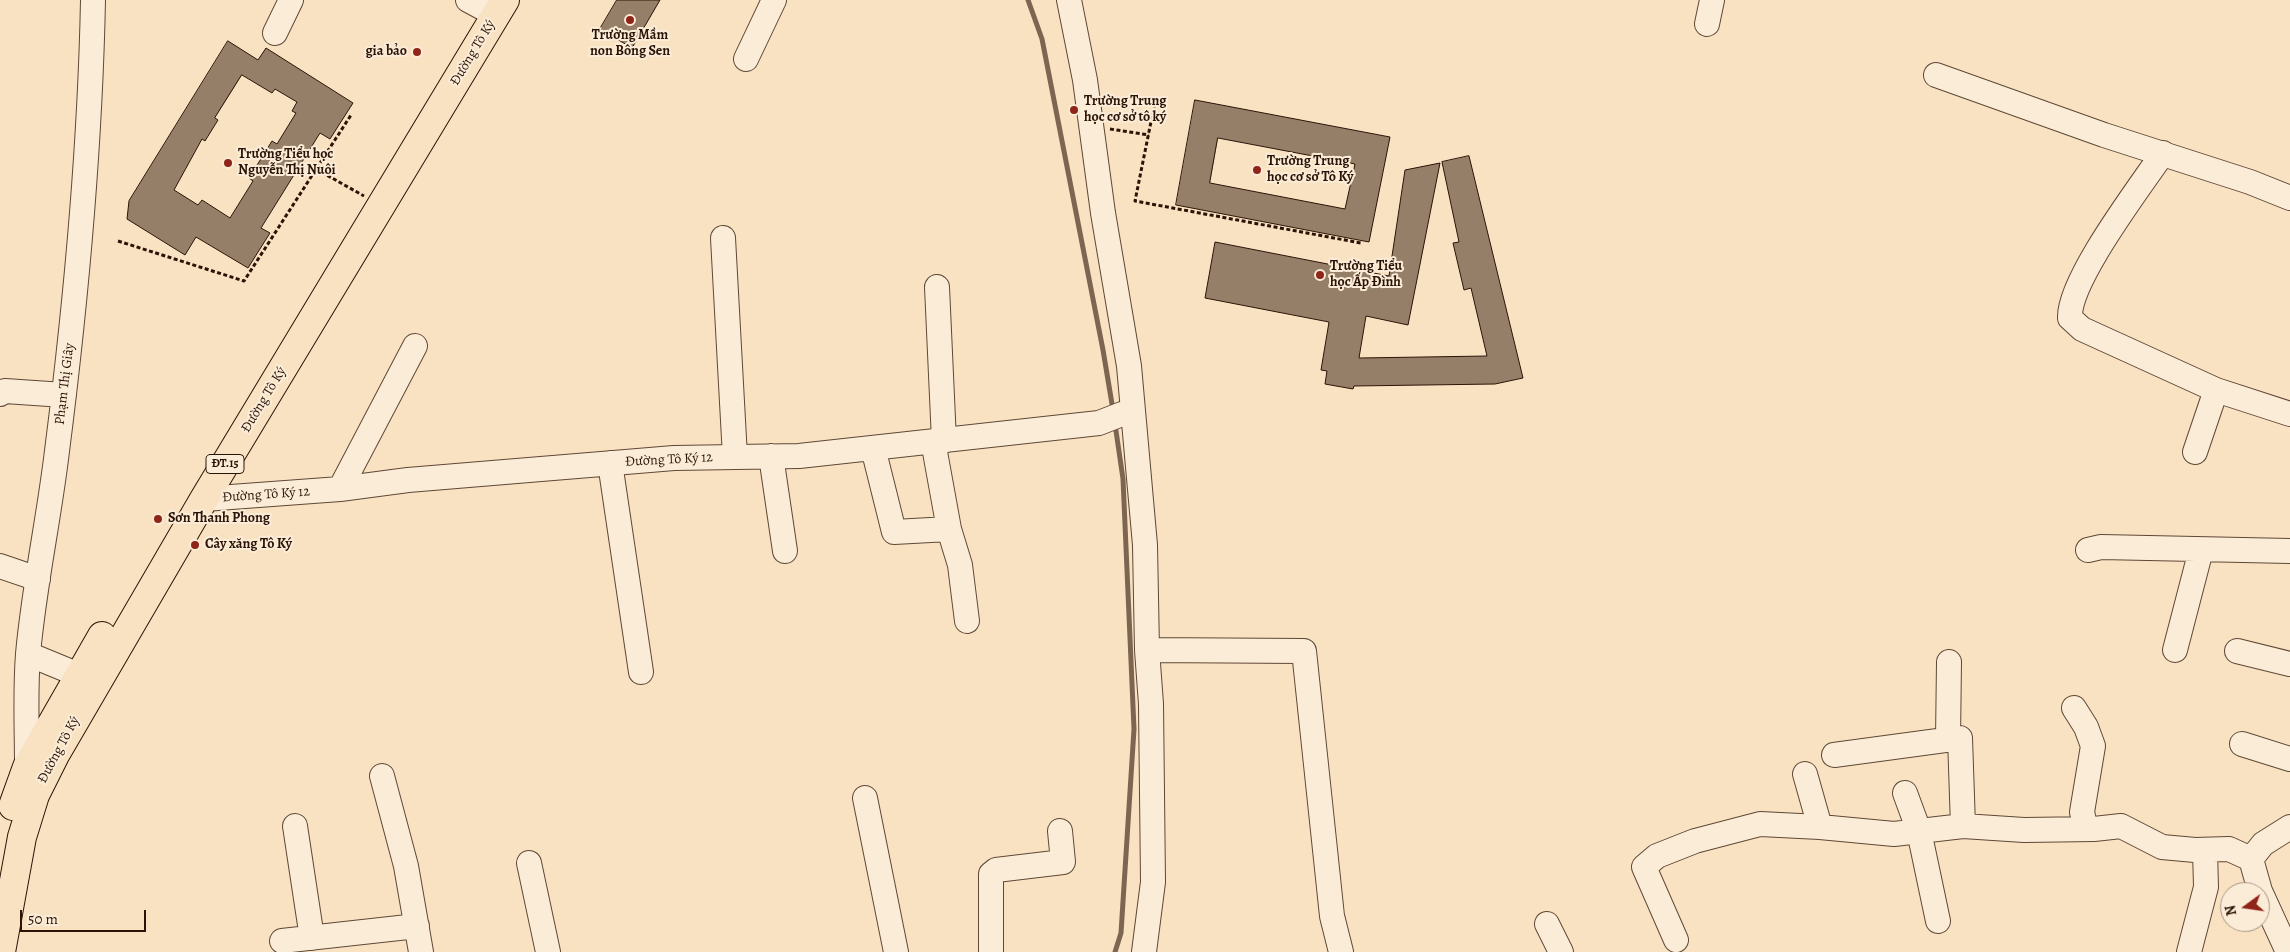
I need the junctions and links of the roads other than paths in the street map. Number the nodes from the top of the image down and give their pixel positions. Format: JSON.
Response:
{"nodes":[{"id":1,"x":93,"y":0,"type":"edge"},
{"id":2,"x":291,"y":0,"type":"edge"},
{"id":3,"x":774,"y":0,"type":"edge"},
{"id":4,"x":1069,"y":0,"type":"edge"},
{"id":5,"x":1712,"y":0,"type":"edge"},
{"id":6,"x":486,"y":4,"type":"edge"},
{"id":7,"x":1707,"y":24,"type":"dead end"},
{"id":8,"x":275,"y":33,"type":"dead end"},
{"id":9,"x":746,"y":59,"type":"dead end"},
{"id":10,"x":1936,"y":75,"type":"dead end"},
{"id":11,"x":2162,"y":153,"type":"junction"},
{"id":12,"x":2290,"y":198,"type":"edge"},
{"id":13,"x":723,"y":238,"type":"dead end"},
{"id":14,"x":937,"y":287,"type":"dead end"},
{"id":15,"x":415,"y":346,"type":"dead end"},
{"id":16,"x":2216,"y":390,"type":"junction"},
{"id":17,"x":0,"y":394,"type":"edge"},
{"id":18,"x":64,"y":395,"type":"junction"},
{"id":19,"x":1128,"y":414,"type":"junction"},
{"id":20,"x":2290,"y":414,"type":"edge"},
{"id":21,"x":938,"y":441,"type":"junction"},
{"id":22,"x":873,"y":448,"type":"junction"},
{"id":23,"x":2195,"y":452,"type":"dead end"},
{"id":24,"x":771,"y":456,"type":"junction"},
{"id":25,"x":735,"y":457,"type":"junction"},
{"id":26,"x":610,"y":464,"type":"junction"},
{"id":27,"x":340,"y":489,"type":"junction"},
{"id":28,"x":204,"y":500,"type":"junction"},
{"id":29,"x":949,"y":529,"type":"junction"},
{"id":30,"x":2088,"y":550,"type":"dead end"},
{"id":31,"x":2201,"y":550,"type":"junction"},
{"id":32,"x":785,"y":551,"type":"dead end"},
{"id":33,"x":2290,"y":551,"type":"edge"},
{"id":34,"x":0,"y":566,"type":"edge"},
{"id":35,"x":38,"y":579,"type":"junction"},
{"id":36,"x":967,"y":621,"type":"dead end"},
{"id":37,"x":1147,"y":650,"type":"junction"},
{"id":38,"x":2174,"y":650,"type":"dead end"},
{"id":39,"x":2237,"y":651,"type":"dead end"},
{"id":40,"x":28,"y":654,"type":"junction"},
{"id":41,"x":1948,"y":662,"type":"dead end"},
{"id":42,"x":2290,"y":664,"type":"edge"},
{"id":43,"x":641,"y":672,"type":"dead end"},
{"id":44,"x":79,"y":675,"type":"junction"},
{"id":45,"x":2074,"y":708,"type":"dead end"},
{"id":46,"x":1948,"y":739,"type":"junction"},
{"id":47,"x":2242,"y":744,"type":"dead end"},
{"id":48,"x":1834,"y":755,"type":"dead end"},
{"id":49,"x":2290,"y":759,"type":"edge"},
{"id":50,"x":27,"y":767,"type":"junction"},
{"id":51,"x":1804,"y":774,"type":"dead end"},
{"id":52,"x":382,"y":776,"type":"dead end"},
{"id":53,"x":1905,"y":793,"type":"dead end"},
{"id":54,"x":865,"y":798,"type":"dead end"},
{"id":55,"x":295,"y":826,"type":"dead end"},
{"id":56,"x":1963,"y":826,"type":"junction"},
{"id":57,"x":1820,"y":827,"type":"junction"},
{"id":58,"x":2290,"y":827,"type":"edge"},
{"id":59,"x":2086,"y":829,"type":"junction"},
{"id":60,"x":1060,"y":831,"type":"dead end"},
{"id":61,"x":1919,"y":831,"type":"junction"},
{"id":62,"x":2205,"y":850,"type":"junction"},
{"id":63,"x":0,"y":854,"type":"edge"},
{"id":64,"x":2251,"y":859,"type":"junction"},
{"id":65,"x":529,"y":863,"type":"dead end"},
{"id":66,"x":1938,"y":921,"type":"dead end"},
{"id":67,"x":1547,"y":924,"type":"dead end"},
{"id":68,"x":416,"y":926,"type":"junction"},
{"id":69,"x":312,"y":938,"type":"junction"},
{"id":70,"x":1676,"y":940,"type":"dead end"},
{"id":71,"x":282,"y":941,"type":"dead end"},
{"id":72,"x":1,"y":952,"type":"edge"},
{"id":73,"x":421,"y":952,"type":"edge"},
{"id":74,"x":548,"y":952,"type":"edge"},
{"id":75,"x":896,"y":952,"type":"edge"},
{"id":76,"x":991,"y":952,"type":"edge"},
{"id":77,"x":1144,"y":952,"type":"edge"},
{"id":78,"x":1341,"y":952,"type":"edge"},
{"id":79,"x":1561,"y":952,"type":"edge"},
{"id":80,"x":2189,"y":952,"type":"edge"},
{"id":81,"x":2288,"y":952,"type":"edge"}],
"edges":[{"from":1,"to":18,"type":"street","name":"Phạm Thị Giây"},
{"from":2,"to":8,"type":"street"},
{"from":3,"to":9,"type":"street"},
{"from":4,"to":19,"type":"street"},
{"from":5,"to":7,"type":"street"},
{"from":6,"to":28,"type":"main road","name":"Đường Tô Ký","number":"ĐT.15"},
{"from":6,"to":44,"type":"main road","name":"Đường Tô Ký","number":"ĐT.15"},
{"from":10,"to":11,"type":"street"},
{"from":11,"to":12,"type":"street"},
{"from":11,"to":16,"type":"street"},
{"from":13,"to":25,"type":"street"},
{"from":14,"to":21,"type":"street"},
{"from":15,"to":27,"type":"street"},
{"from":16,"to":20,"type":"street"},
{"from":16,"to":23,"type":"street"},
{"from":17,"to":18,"type":"street"},
{"from":18,"to":35,"type":"street","name":"Phạm Thị Giây"},
{"from":19,"to":21,"type":"street","name":"Đường Tô Ký 12"},
{"from":19,"to":37,"type":"street"},
{"from":21,"to":22,"type":"street","name":"Đường Tô Ký 12"},
{"from":21,"to":29,"type":"street"},
{"from":22,"to":24,"type":"street","name":"Đường Tô Ký 12"},
{"from":22,"to":29,"type":"street"},
{"from":24,"to":25,"type":"street","name":"Đường Tô Ký 12"},
{"from":24,"to":32,"type":"street"},
{"from":25,"to":26,"type":"street","name":"Đường Tô Ký 12"},
{"from":26,"to":27,"type":"street","name":"Đường Tô Ký 12"},
{"from":26,"to":43,"type":"street"},
{"from":27,"to":28,"type":"street","name":"Đường Tô Ký 12"},
{"from":28,"to":72,"type":"main road","name":"Đường Tô Ký","number":"ĐT.15"},
{"from":29,"to":36,"type":"street"},
{"from":30,"to":31,"type":"street"},
{"from":31,"to":33,"type":"street"},
{"from":31,"to":38,"type":"street"},
{"from":34,"to":35,"type":"street"},
{"from":35,"to":40,"type":"street","name":"Phạm Thị Giây"},
{"from":37,"to":77,"type":"street"},
{"from":37,"to":78,"type":"street"},
{"from":39,"to":42,"type":"street"},
{"from":40,"to":44,"type":"street"},
{"from":40,"to":50,"type":"street","name":"Phạm Thị Giây"},
{"from":41,"to":46,"type":"street"},
{"from":44,"to":50,"type":"main road","name":"Đường Tô Ký","number":"ĐT.15"},
{"from":45,"to":59,"type":"street"},
{"from":46,"to":48,"type":"street"},
{"from":46,"to":56,"type":"street"},
{"from":47,"to":49,"type":"street"},
{"from":50,"to":63,"type":"main road","name":"Đường Tô Ký","number":"ĐT.15"},
{"from":51,"to":57,"type":"street"},
{"from":52,"to":68,"type":"street"},
{"from":53,"to":61,"type":"street"},
{"from":54,"to":75,"type":"street"},
{"from":55,"to":69,"type":"street"},
{"from":56,"to":59,"type":"street"},
{"from":56,"to":61,"type":"street"},
{"from":57,"to":61,"type":"street"},
{"from":57,"to":70,"type":"street"},
{"from":58,"to":64,"type":"street"},
{"from":59,"to":62,"type":"street"},
{"from":60,"to":76,"type":"street"},
{"from":61,"to":66,"type":"street"},
{"from":62,"to":64,"type":"street"},
{"from":62,"to":80,"type":"street"},
{"from":64,"to":81,"type":"street"},
{"from":65,"to":74,"type":"street"},
{"from":67,"to":79,"type":"street"},
{"from":68,"to":69,"type":"street"},
{"from":68,"to":73,"type":"street"},
{"from":69,"to":71,"type":"street"}]}
